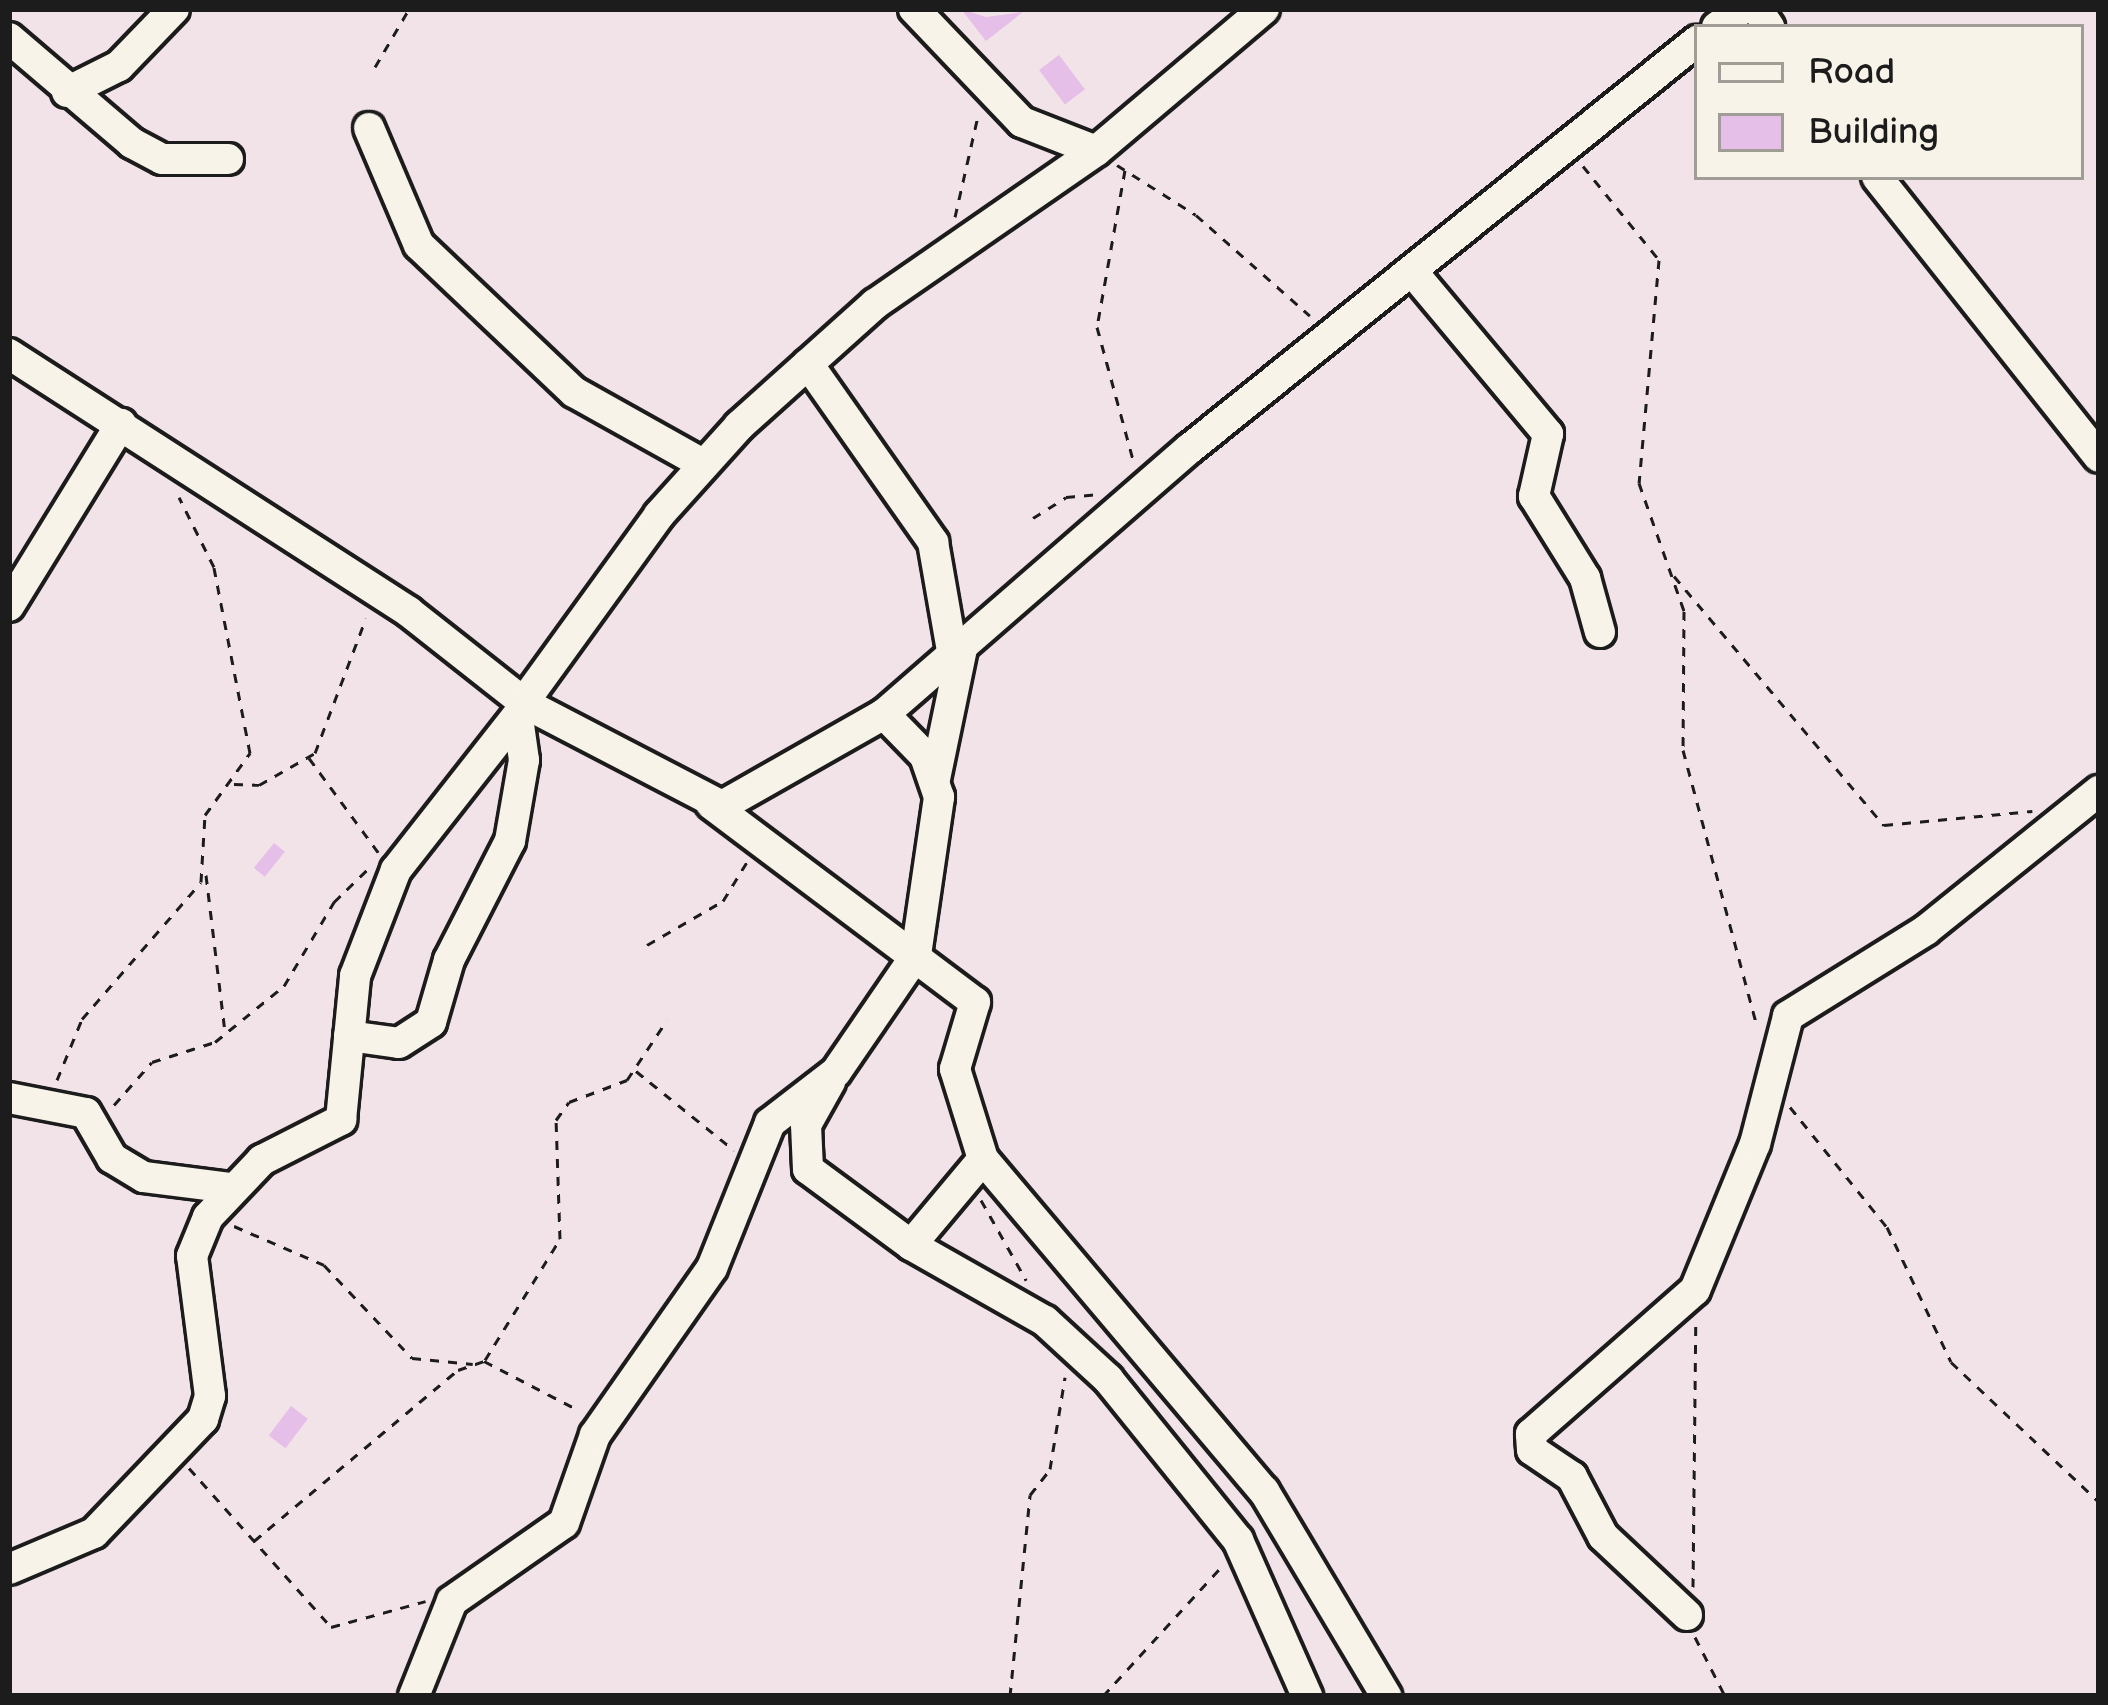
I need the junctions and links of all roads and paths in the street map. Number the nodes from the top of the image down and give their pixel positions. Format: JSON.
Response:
{"nodes":[{"id":1,"x":174,"y":9,"type":"edge"},
{"id":2,"x":409,"y":9,"type":"edge"},
{"id":3,"x":914,"y":9,"type":"edge"},
{"id":4,"x":1264,"y":9,"type":"edge"},
{"id":5,"x":9,"y":38,"type":"edge"},
{"id":6,"x":1694,"y":43,"type":"edge"},
{"id":7,"x":375,"y":67,"type":"dead end"},
{"id":8,"x":985,"y":89,"type":"junction"},
{"id":9,"x":67,"y":92,"type":"junction"},
{"id":10,"x":369,"y":128,"type":"dead end"},
{"id":11,"x":1567,"y":147,"type":"junction"},
{"id":12,"x":1096,"y":151,"type":"junction"},
{"id":13,"x":228,"y":159,"type":"dead end"},
{"id":14,"x":1126,"y":170,"type":"junction"},
{"id":15,"x":1879,"y":180,"type":"edge"},
{"id":16,"x":939,"y":258,"type":"junction"},
{"id":17,"x":1416,"y":276,"type":"junction"},
{"id":18,"x":1336,"y":334,"type":"junction"},
{"id":19,"x":9,"y":354,"type":"edge"},
{"id":20,"x":808,"y":364,"type":"junction"},
{"id":21,"x":121,"y":424,"type":"junction"},
{"id":22,"x":2099,"y":457,"type":"edge"},
{"id":23,"x":703,"y":464,"type":"junction"},
{"id":24,"x":171,"y":482,"type":"dead end"},
{"id":25,"x":1119,"y":503,"type":"junction"},
{"id":26,"x":1033,"y":518,"type":"dead end"},
{"id":27,"x":1673,"y":574,"type":"junction"},
{"id":28,"x":387,"y":598,"type":"junction"},
{"id":29,"x":9,"y":606,"type":"edge"},
{"id":30,"x":1600,"y":632,"type":"dead end"},
{"id":31,"x":957,"y":653,"type":"junction"},
{"id":32,"x":523,"y":707,"type":"junction"},
{"id":33,"x":884,"y":714,"type":"junction"},
{"id":34,"x":309,"y":758,"type":"junction"},
{"id":35,"x":935,"y":779,"type":"junction"},
{"id":36,"x":232,"y":784,"type":"junction"},
{"id":37,"x":2099,"y":791,"type":"edge"},
{"id":38,"x":711,"y":804,"type":"junction"},
{"id":39,"x":2037,"y":810,"type":"dead end"},
{"id":40,"x":754,"y":833,"type":"junction"},
{"id":41,"x":205,"y":870,"type":"junction"},
{"id":42,"x":646,"y":945,"type":"dead end"},
{"id":43,"x":916,"y":956,"type":"junction"},
{"id":44,"x":667,"y":1020,"type":"dead end"},
{"id":45,"x":225,"y":1033,"type":"junction"},
{"id":46,"x":350,"y":1036,"type":"junction"},
{"id":47,"x":634,"y":1070,"type":"junction"},
{"id":48,"x":836,"y":1072,"type":"junction"},
{"id":49,"x":1769,"y":1075,"type":"junction"},
{"id":50,"x":9,"y":1098,"type":"edge"},
{"id":51,"x":54,"y":1099,"type":"junction"},
{"id":52,"x":92,"y":1119,"type":"junction"},
{"id":53,"x":755,"y":1164,"type":"junction"},
{"id":54,"x":980,"y":1164,"type":"junction"},
{"id":55,"x":231,"y":1188,"type":"junction"},
{"id":56,"x":208,"y":1216,"type":"junction"},
{"id":57,"x":911,"y":1245,"type":"junction"},
{"id":58,"x":1695,"y":1290,"type":"junction"},
{"id":59,"x":1045,"y":1322,"type":"junction"},
{"id":60,"x":484,"y":1361,"type":"junction"},
{"id":61,"x":475,"y":1364,"type":"junction"},
{"id":62,"x":1060,"y":1366,"type":"dead end"},
{"id":63,"x":607,"y":1417,"type":"junction"},
{"id":64,"x":171,"y":1454,"type":"junction"},
{"id":65,"x":2099,"y":1502,"type":"edge"},
{"id":66,"x":1238,"y":1540,"type":"junction"},
{"id":67,"x":254,"y":1541,"type":"junction"},
{"id":68,"x":9,"y":1569,"type":"edge"},
{"id":69,"x":462,"y":1590,"type":"junction"},
{"id":70,"x":1688,"y":1615,"type":"junction"},
{"id":71,"x":414,"y":1696,"type":"edge"},
{"id":72,"x":1010,"y":1696,"type":"edge"},
{"id":73,"x":1102,"y":1696,"type":"edge"},
{"id":74,"x":1306,"y":1696,"type":"edge"},
{"id":75,"x":1386,"y":1696,"type":"edge"},
{"id":76,"x":1725,"y":1696,"type":"edge"}],
"edges":[{"from":1,"to":9,"type":"street"},
{"from":2,"to":7,"type":"path"},
{"from":3,"to":8,"type":"street"},
{"from":4,"to":12,"type":"street"},
{"from":5,"to":9,"type":"street"},
{"from":6,"to":11,"type":"street"},
{"from":8,"to":12,"type":"street"},
{"from":8,"to":16,"type":"path"},
{"from":9,"to":13,"type":"street"},
{"from":10,"to":23,"type":"street"},
{"from":11,"to":17,"type":"street"},
{"from":11,"to":27,"type":"path"},
{"from":12,"to":14,"type":"path"},
{"from":12,"to":16,"type":"street"},
{"from":14,"to":18,"type":"path"},
{"from":14,"to":25,"type":"path"},
{"from":15,"to":22,"type":"street"},
{"from":16,"to":20,"type":"street"},
{"from":17,"to":18,"type":"street"},
{"from":17,"to":30,"type":"street"},
{"from":18,"to":25,"type":"street"},
{"from":19,"to":21,"type":"street"},
{"from":20,"to":23,"type":"street"},
{"from":20,"to":31,"type":"street"},
{"from":21,"to":28,"type":"street"},
{"from":21,"to":29,"type":"street"},
{"from":23,"to":32,"type":"street"},
{"from":24,"to":36,"type":"path"},
{"from":25,"to":26,"type":"path"},
{"from":25,"to":31,"type":"street"},
{"from":27,"to":39,"type":"path"},
{"from":27,"to":49,"type":"path"},
{"from":28,"to":32,"type":"street"},
{"from":28,"to":34,"type":"path"},
{"from":31,"to":33,"type":"street"},
{"from":31,"to":35,"type":"street"},
{"from":32,"to":38,"type":"street"},
{"from":32,"to":46,"type":"street"},
{"from":32,"to":46,"type":"street"},
{"from":33,"to":35,"type":"street"},
{"from":33,"to":38,"type":"street"},
{"from":34,"to":36,"type":"path"},
{"from":34,"to":45,"type":"path"},
{"from":35,"to":43,"type":"street"},
{"from":36,"to":41,"type":"path"},
{"from":37,"to":49,"type":"street"},
{"from":38,"to":40,"type":"street"},
{"from":40,"to":42,"type":"path"},
{"from":40,"to":43,"type":"street"},
{"from":41,"to":45,"type":"path"},
{"from":41,"to":51,"type":"path"},
{"from":43,"to":48,"type":"street"},
{"from":43,"to":54,"type":"street"},
{"from":44,"to":47,"type":"path"},
{"from":45,"to":52,"type":"path"},
{"from":46,"to":55,"type":"street"},
{"from":47,"to":53,"type":"path"},
{"from":47,"to":60,"type":"path"},
{"from":48,"to":53,"type":"street"},
{"from":48,"to":57,"type":"street"},
{"from":49,"to":58,"type":"street"},
{"from":49,"to":65,"type":"path"},
{"from":50,"to":51,"type":"street"},
{"from":51,"to":52,"type":"street"},
{"from":52,"to":55,"type":"street"},
{"from":53,"to":63,"type":"street"},
{"from":54,"to":57,"type":"street"},
{"from":54,"to":59,"type":"path"},
{"from":54,"to":75,"type":"street"},
{"from":55,"to":56,"type":"street"},
{"from":56,"to":61,"type":"path"},
{"from":56,"to":64,"type":"street"},
{"from":57,"to":59,"type":"street"},
{"from":58,"to":70,"type":"path"},
{"from":58,"to":70,"type":"street"},
{"from":59,"to":66,"type":"street"},
{"from":60,"to":61,"type":"path"},
{"from":60,"to":63,"type":"path"},
{"from":61,"to":67,"type":"path"},
{"from":62,"to":72,"type":"path"},
{"from":63,"to":69,"type":"street"},
{"from":64,"to":67,"type":"path"},
{"from":64,"to":68,"type":"street"},
{"from":66,"to":73,"type":"path"},
{"from":66,"to":74,"type":"street"},
{"from":67,"to":69,"type":"path"},
{"from":69,"to":71,"type":"street"},
{"from":70,"to":76,"type":"path"}]}
